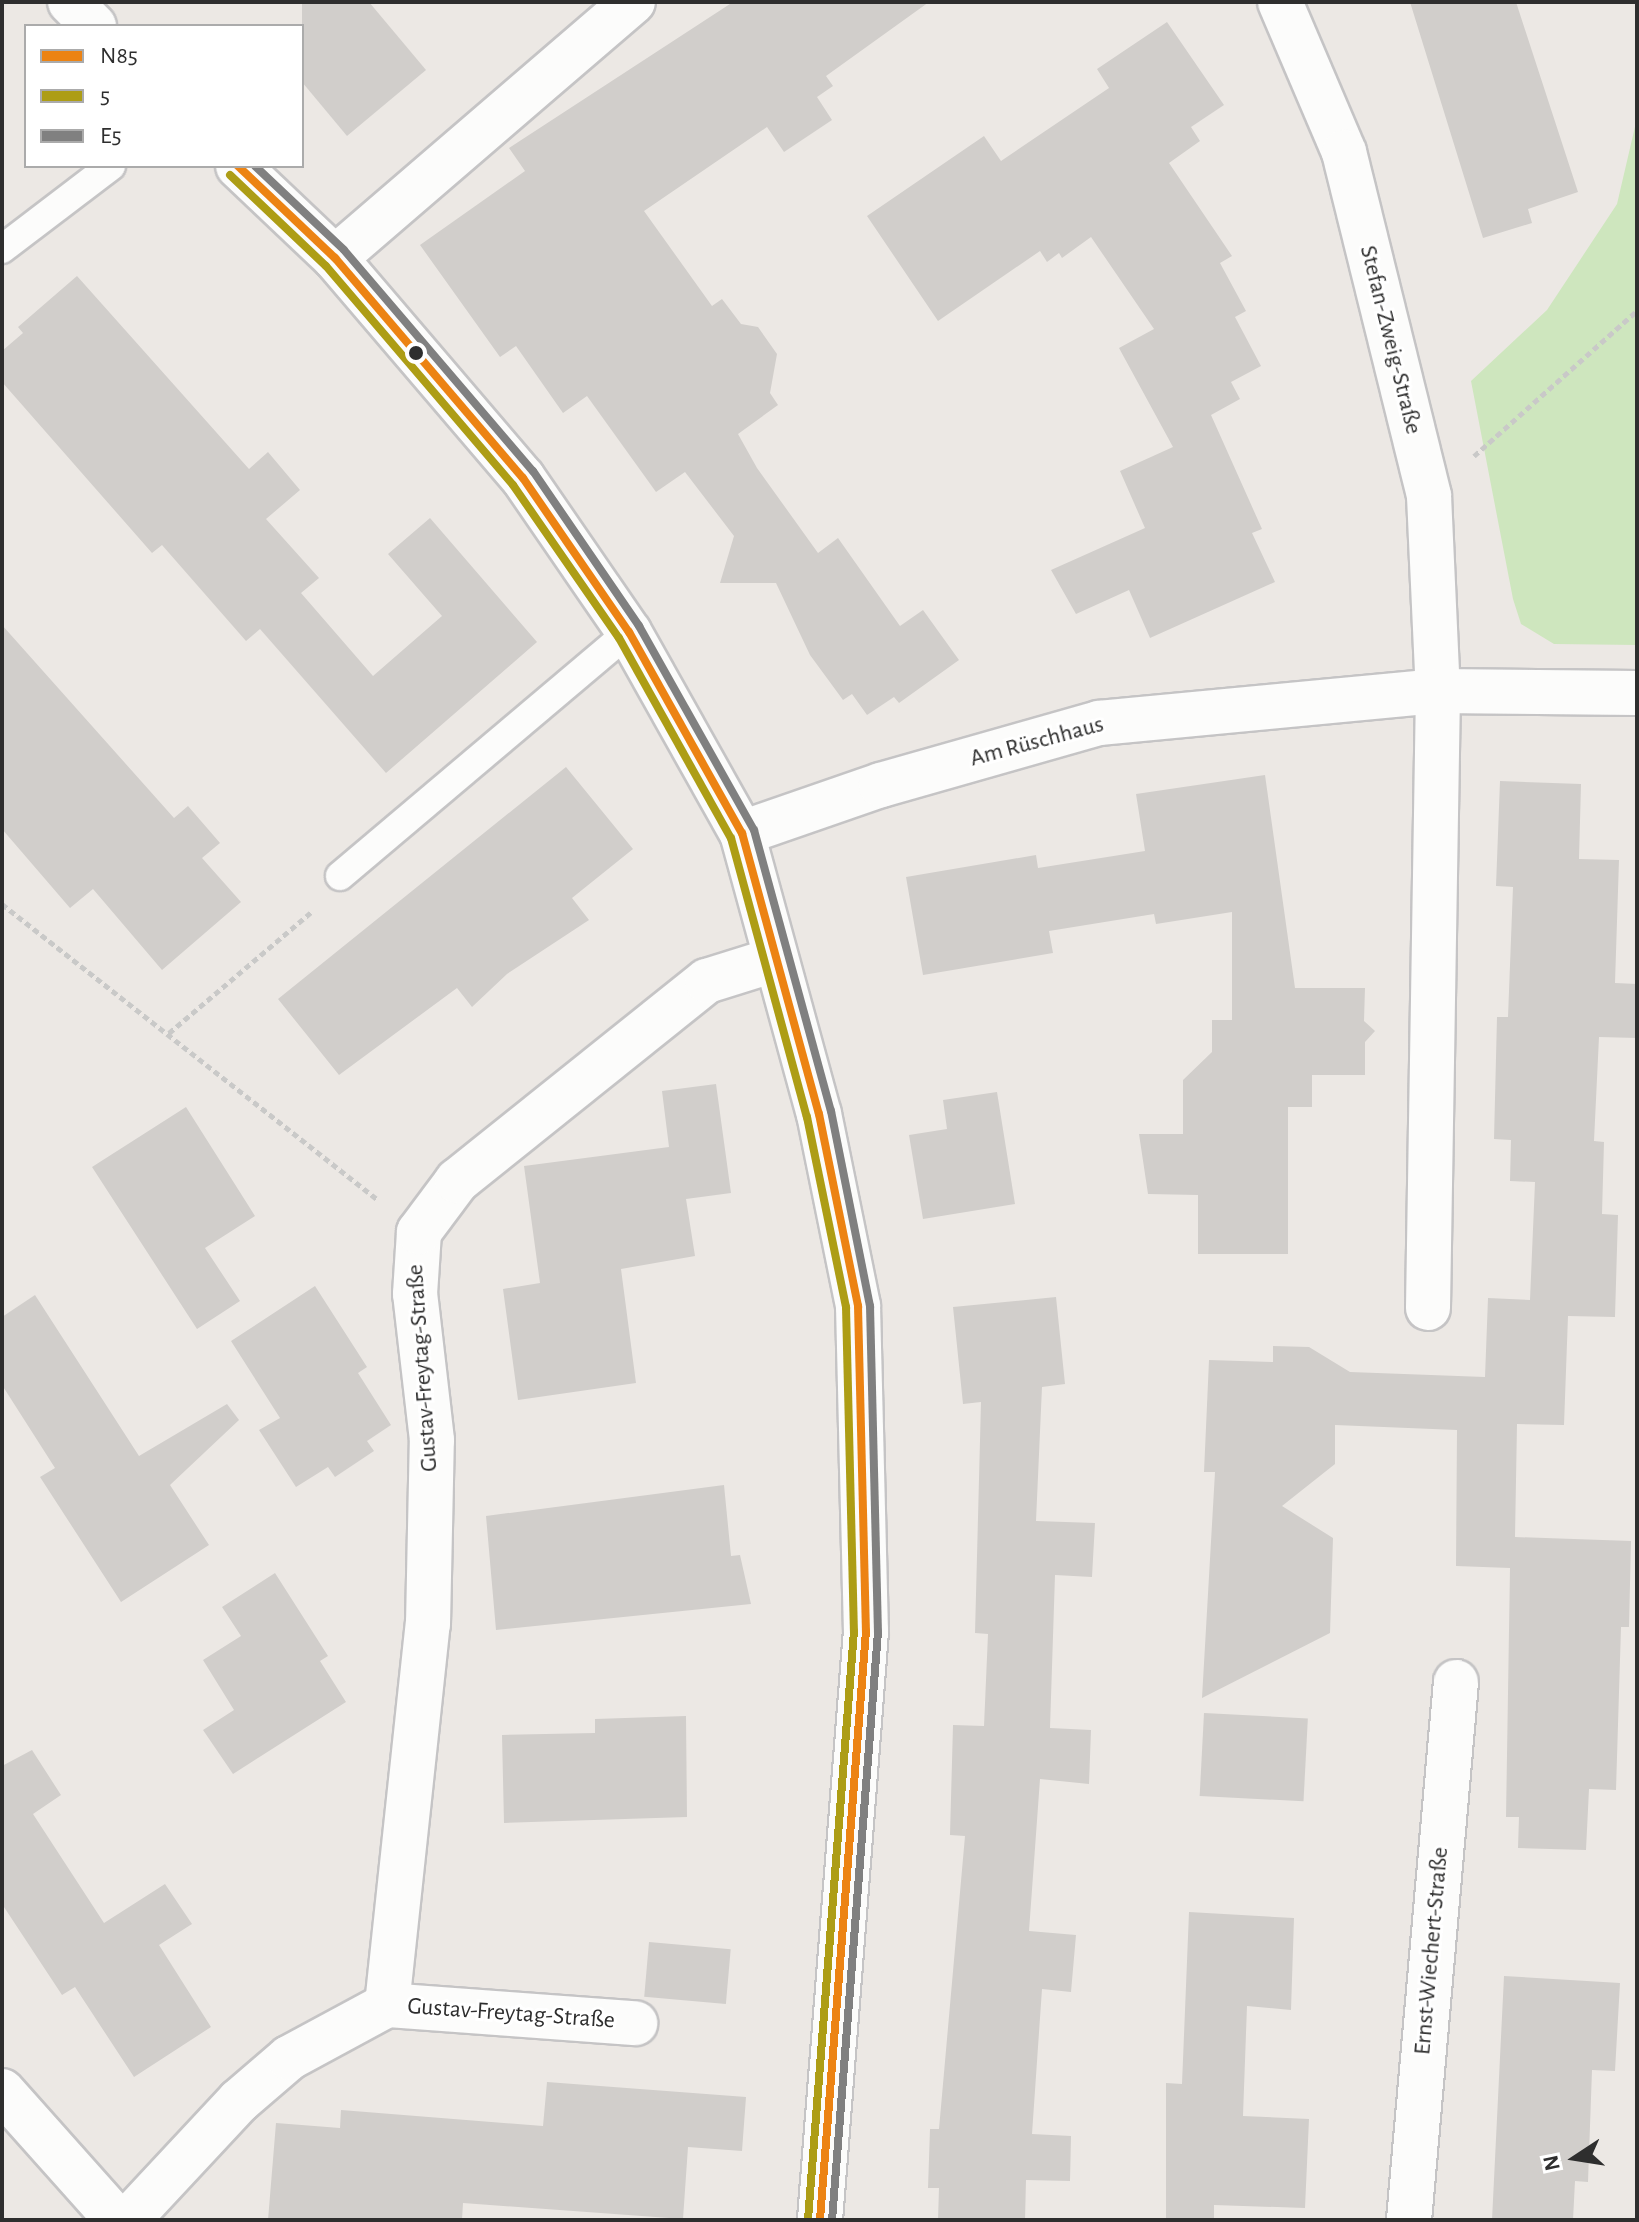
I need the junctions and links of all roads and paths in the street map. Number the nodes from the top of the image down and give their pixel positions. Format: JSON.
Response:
{"nodes":[{"id":1,"x":70,"y":2,"type":"edge"},
{"id":2,"x":633,"y":2,"type":"edge"},
{"id":3,"x":1280,"y":2,"type":"edge"},
{"id":4,"x":92,"y":24,"type":"edge"},
{"id":5,"x":108,"y":168,"type":"edge"},
{"id":6,"x":240,"y":168,"type":"edge"},
{"id":7,"x":2,"y":249,"type":"edge"},
{"id":8,"x":335,"y":258,"type":"junction"},
{"id":9,"x":1637,"y":311,"type":"edge"},
{"id":10,"x":1429,"y":496,"type":"junction"},
{"id":11,"x":629,"y":632,"type":"junction"},
{"id":12,"x":1438,"y":691,"type":"junction"},
{"id":13,"x":1637,"y":693,"type":"edge"},
{"id":14,"x":742,"y":833,"type":"junction"},
{"id":15,"x":340,"y":876,"type":"joint"},
{"id":16,"x":2,"y":904,"type":"edge"},
{"id":17,"x":774,"y":960,"type":"junction"},
{"id":18,"x":169,"y":1033,"type":"junction"},
{"id":19,"x":419,"y":1232,"type":"junction"},
{"id":20,"x":1428,"y":1308,"type":"dead end"},
{"id":21,"x":1456,"y":1682,"type":"dead end"},
{"id":22,"x":387,"y":2005,"type":"junction"},
{"id":23,"x":635,"y":2023,"type":"dead end"},
{"id":24,"x":2,"y":2091,"type":"edge"},
{"id":25,"x":117,"y":2220,"type":"edge"},
{"id":26,"x":128,"y":2220,"type":"edge"},
{"id":27,"x":820,"y":2220,"type":"edge"},
{"id":28,"x":1409,"y":2220,"type":"edge"}],
"edges":[{"from":1,"to":4,"type":"street"},
{"from":2,"to":8,"type":"street"},
{"from":3,"to":10,"type":"street","name":"Stefan-Zweig-Straße"},
{"from":5,"to":7,"type":"lane"},
{"from":6,"to":8,"type":"street"},
{"from":8,"to":11,"type":"street"},
{"from":9,"to":10,"type":"path"},
{"from":10,"to":12,"type":"street","name":"Stefan-Zweig-Straße"},
{"from":11,"to":14,"type":"street"},
{"from":11,"to":15,"type":"lane"},
{"from":12,"to":13,"type":"street","name":"Am Rüschhaus"},
{"from":12,"to":14,"type":"street","name":"Am Rüschhaus"},
{"from":12,"to":20,"type":"street"},
{"from":14,"to":17,"type":"street"},
{"from":15,"to":18,"type":"path"},
{"from":16,"to":18,"type":"path"},
{"from":17,"to":19,"type":"street","name":"Gustav-Freytag-Straße"},
{"from":17,"to":27,"type":"street"},
{"from":18,"to":19,"type":"path"},
{"from":19,"to":22,"type":"street","name":"Gustav-Freytag-Straße"},
{"from":21,"to":28,"type":"street","name":"Ernst-Wiechert-Straße"},
{"from":22,"to":23,"type":"street","name":"Gustav-Freytag-Straße"},
{"from":22,"to":26,"type":"street","name":"Gustav-Freytag-Straße"},
{"from":24,"to":25,"type":"street"}]}
